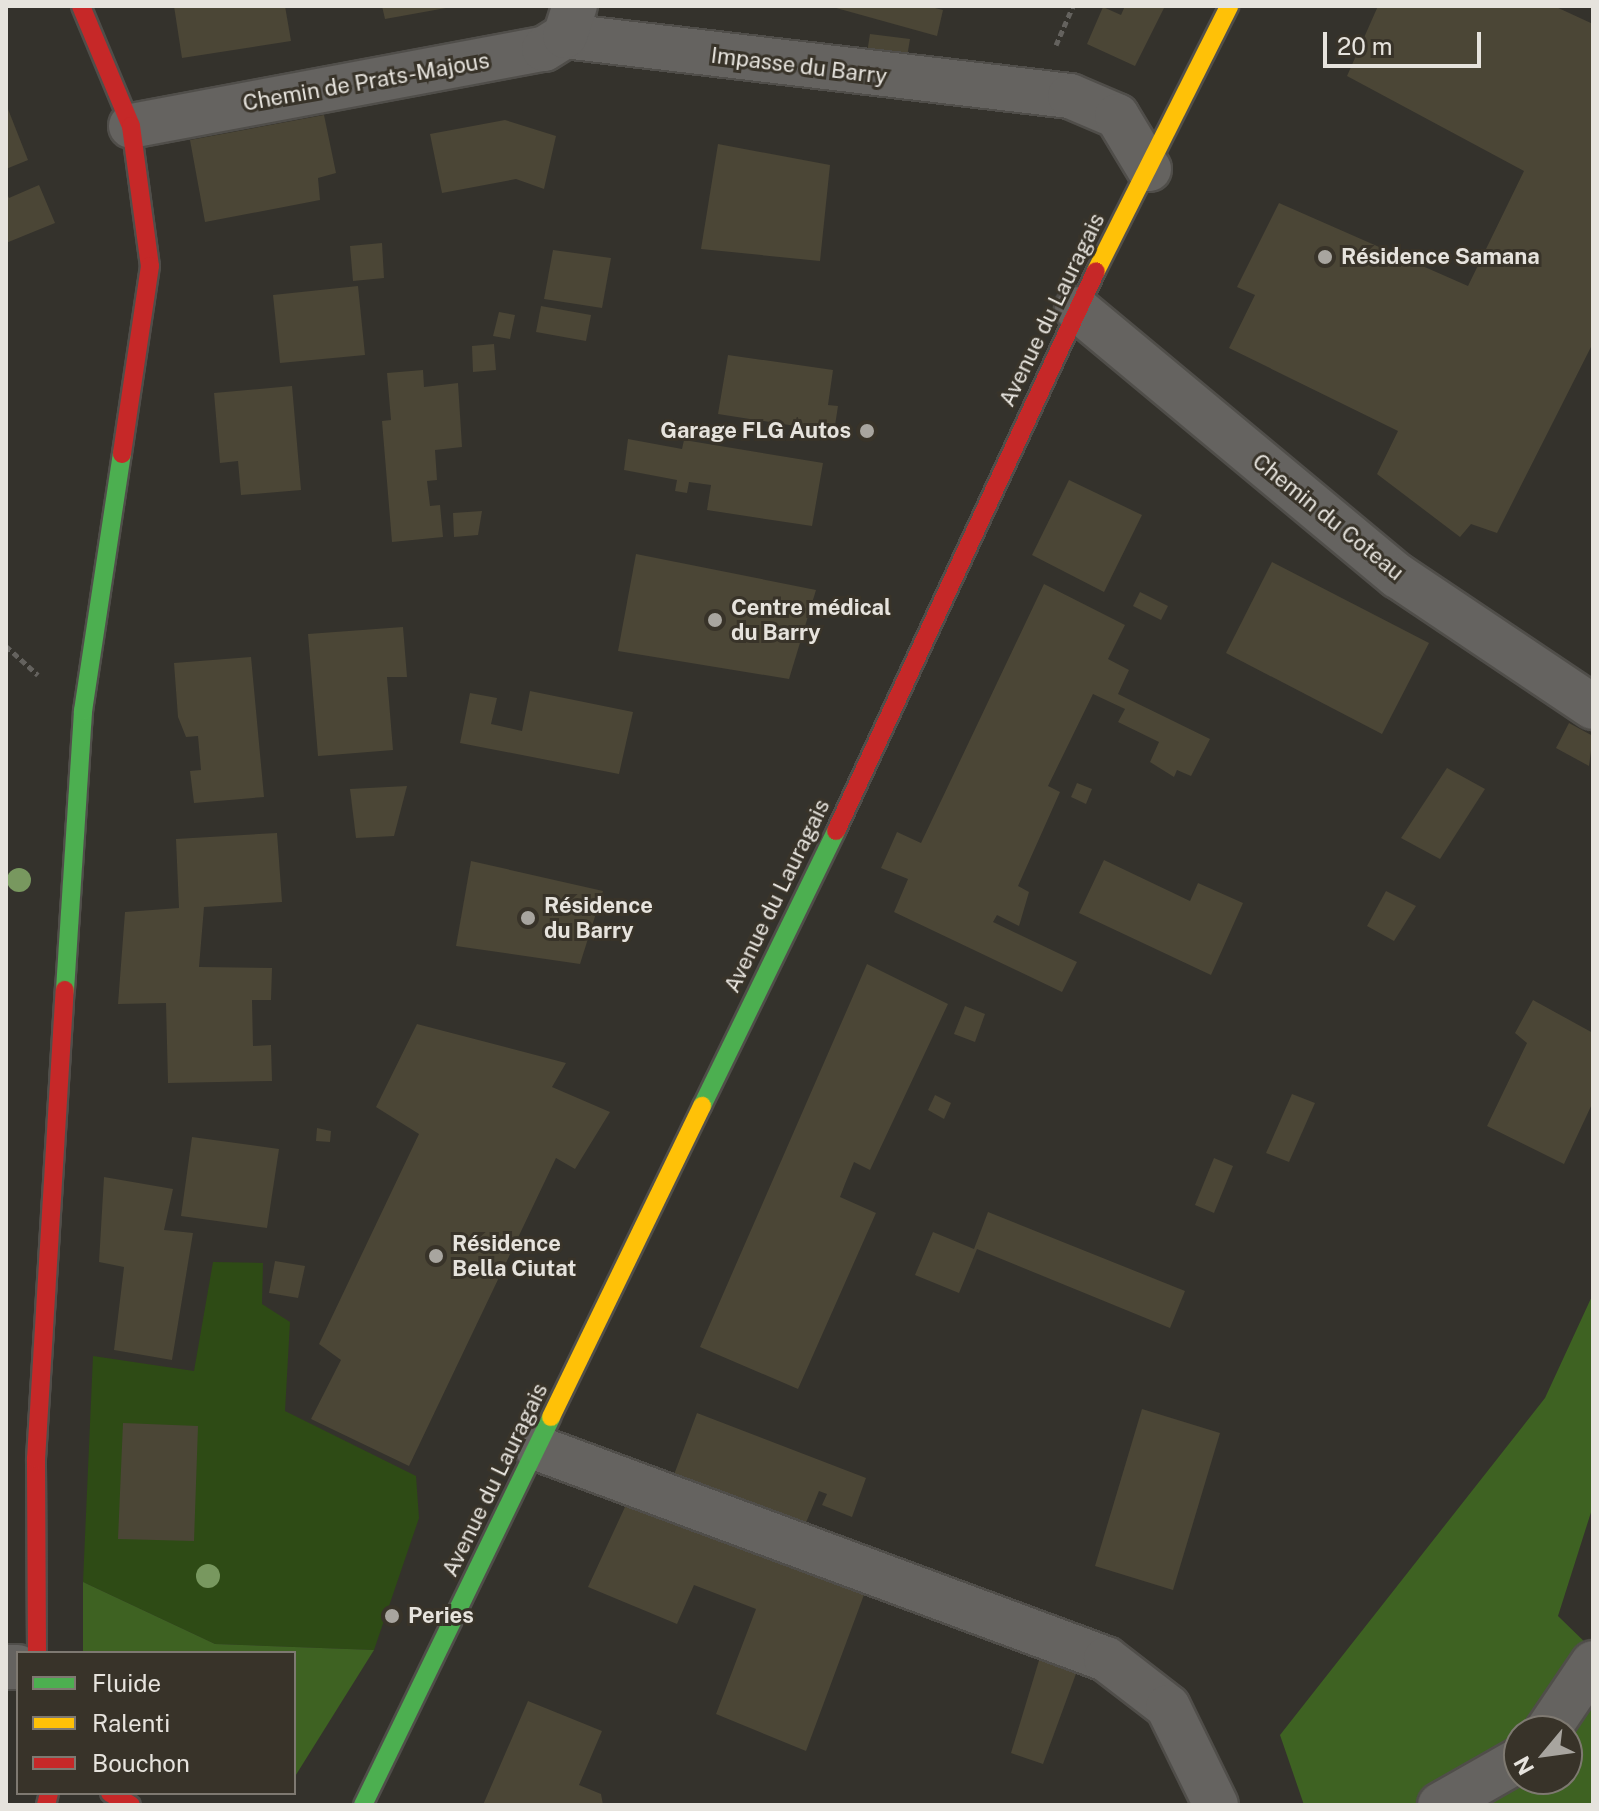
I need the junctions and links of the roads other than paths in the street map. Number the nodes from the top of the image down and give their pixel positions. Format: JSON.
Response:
{"nodes":[{"id":1,"x":81,"y":6,"type":"edge"},
{"id":2,"x":1229,"y":6,"type":"edge"},
{"id":3,"x":570,"y":21,"type":"edge"},
{"id":4,"x":131,"y":126,"type":"junction"},
{"id":5,"x":1149,"y":169,"type":"junction"},
{"id":6,"x":1077,"y":309,"type":"junction"},
{"id":7,"x":1593,"y":707,"type":"edge"},
{"id":8,"x":537,"y":1448,"type":"junction"},
{"id":9,"x":37,"y":1651,"type":"edge"},
{"id":10,"x":1593,"y":1663,"type":"edge"},
{"id":11,"x":1558,"y":1715,"type":"edge"},
{"id":12,"x":1503,"y":1769,"type":"edge"},
{"id":13,"x":114,"y":1795,"type":"edge"},
{"id":14,"x":131,"y":1805,"type":"edge"},
{"id":15,"x":363,"y":1805,"type":"edge"},
{"id":16,"x":1216,"y":1805,"type":"edge"},
{"id":17,"x":1440,"y":1805,"type":"edge"}],
"edges":[{"from":1,"to":4,"type":"main road"},
{"from":2,"to":5,"type":"main road","name":"Avenue du Lauragais"},
{"from":3,"to":4,"type":"street","name":"Chemin de Prats-Majous"},
{"from":3,"to":5,"type":"street","name":"Impasse du Barry"},
{"from":4,"to":9,"type":"main road"},
{"from":5,"to":6,"type":"main road","name":"Avenue du Lauragais"},
{"from":6,"to":7,"type":"street","name":"Chemin du Coteau"},
{"from":6,"to":8,"type":"main road","name":"Avenue du Lauragais"},
{"from":8,"to":15,"type":"main road","name":"Avenue du Lauragais"},
{"from":8,"to":16,"type":"street"},
{"from":10,"to":11,"type":"street"},
{"from":12,"to":17,"type":"street"},
{"from":13,"to":14,"type":"main road"}]}
